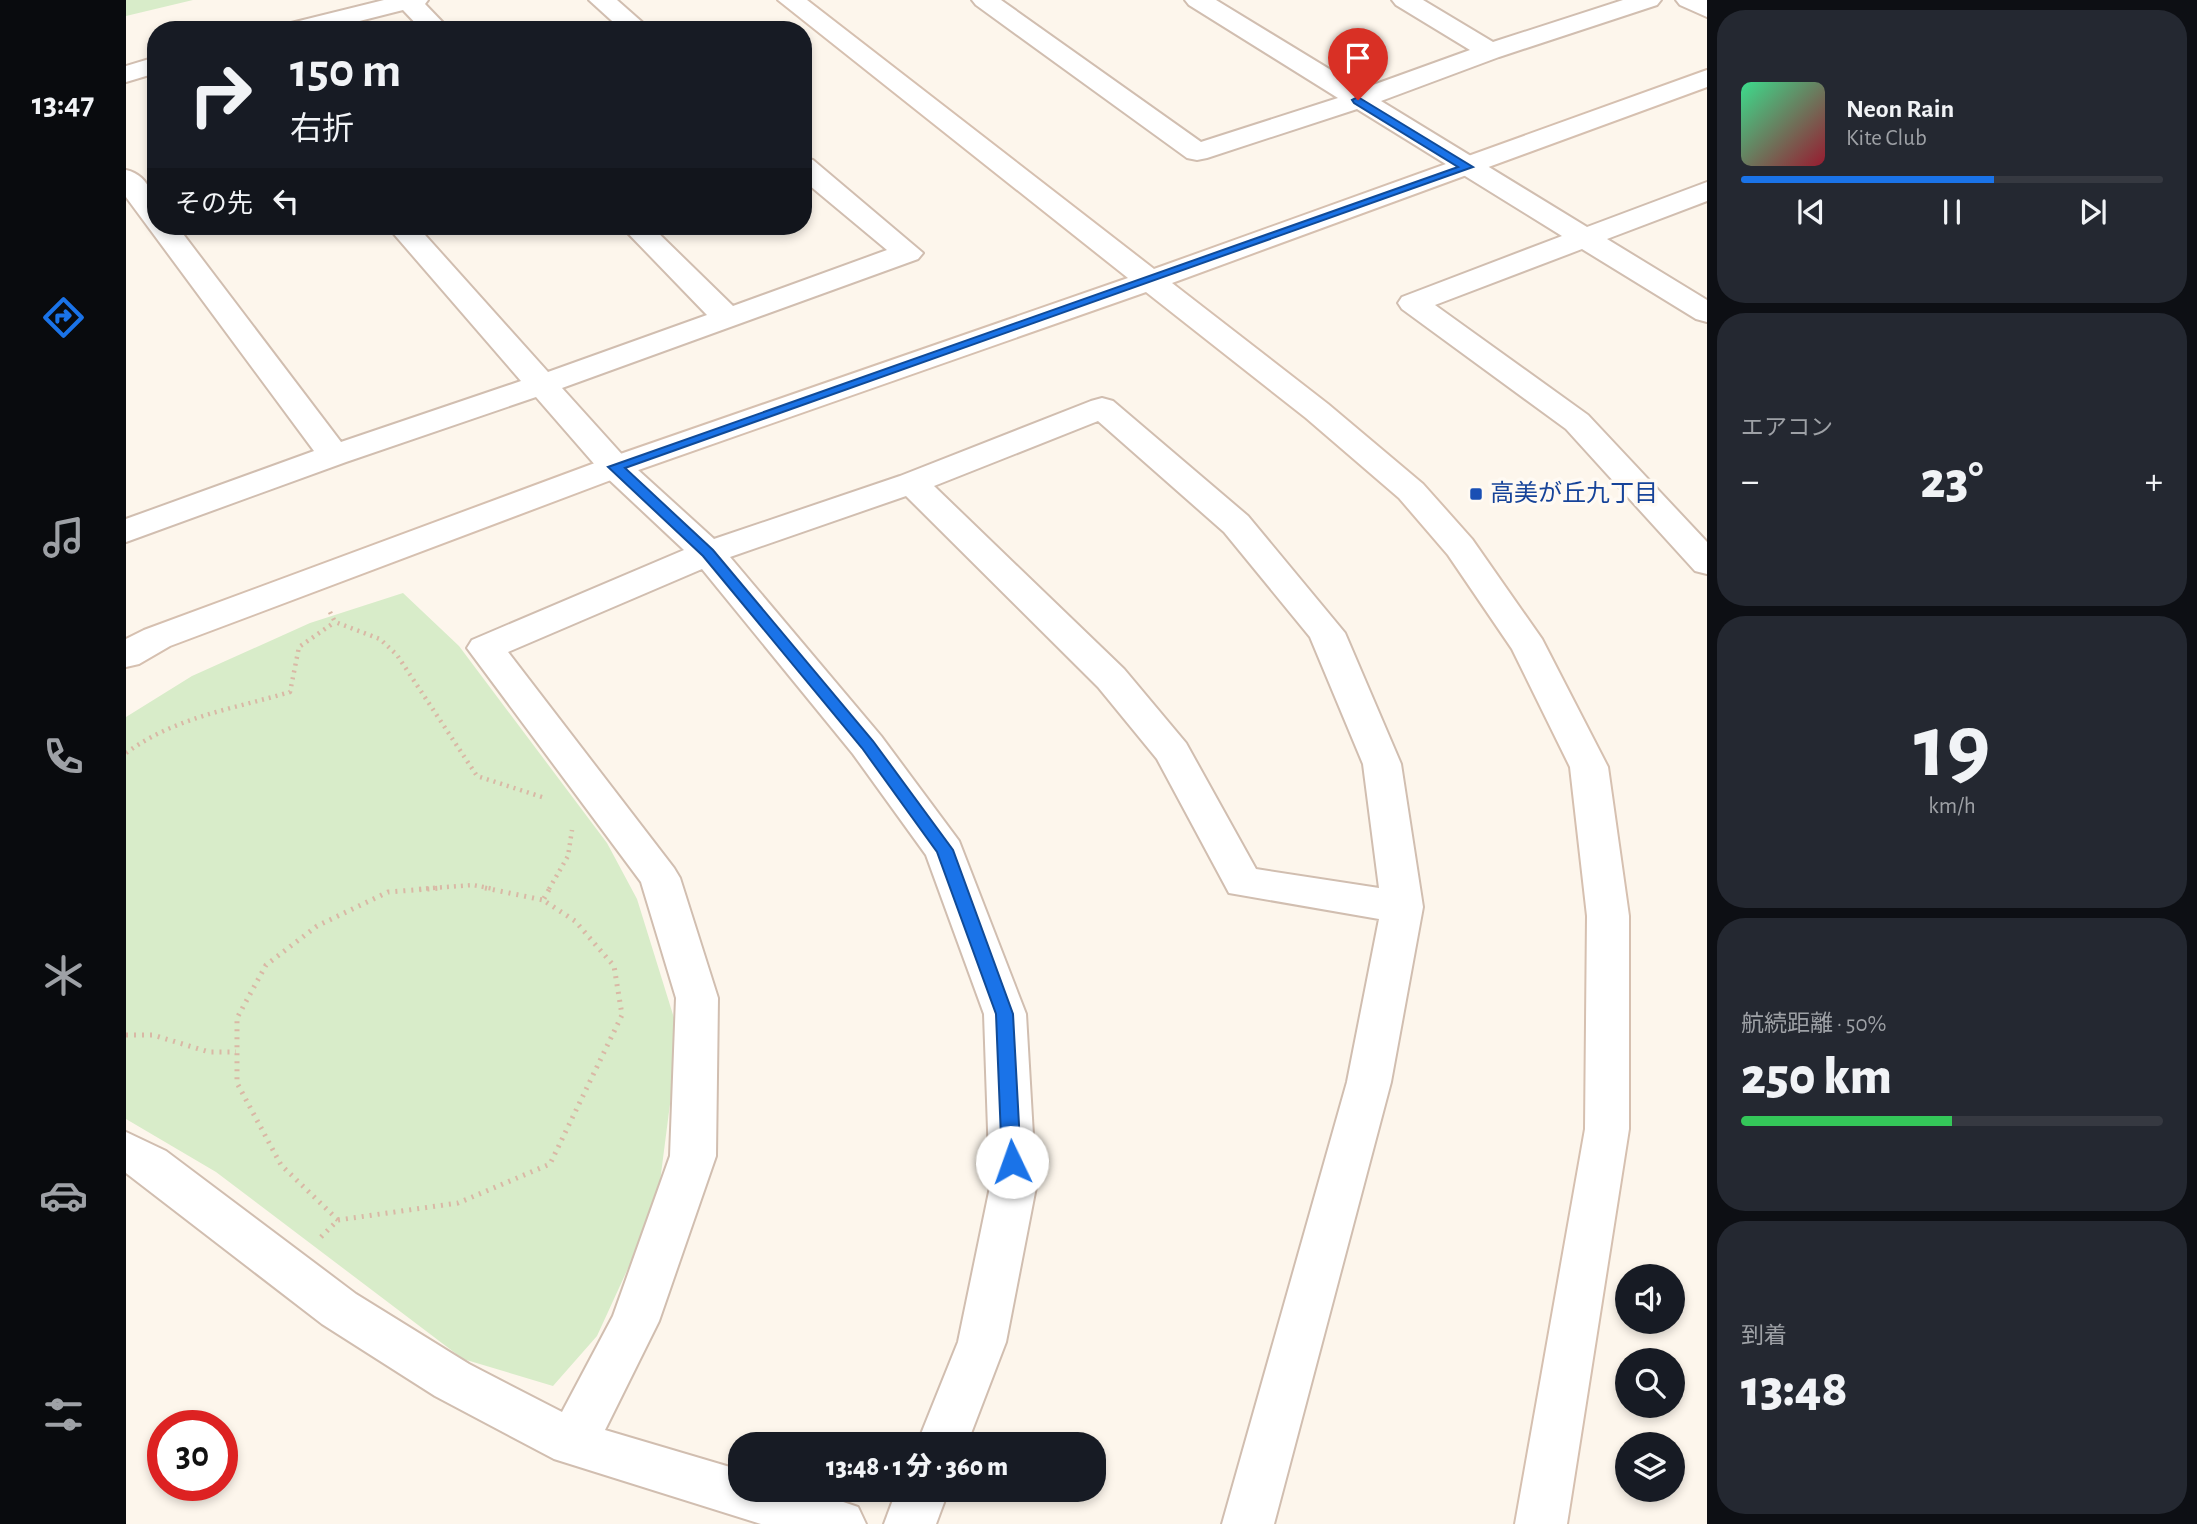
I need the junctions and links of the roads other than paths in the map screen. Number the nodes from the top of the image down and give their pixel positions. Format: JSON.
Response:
{"nodes":[{"id":1,"x":601,"y":0,"type":"edge"},
{"id":2,"x":791,"y":0,"type":"edge"},
{"id":3,"x":985,"y":0,"type":"edge"},
{"id":4,"x":1198,"y":0,"type":"edge"},
{"id":5,"x":1405,"y":0,"type":"edge"},
{"id":6,"x":1648,"y":0,"type":"edge"},
{"id":7,"x":1689,"y":0,"type":"edge"},
{"id":8,"x":412,"y":1,"type":"edge"},
{"id":9,"x":1614,"y":4,"type":"edge"},
{"id":10,"x":1707,"y":9,"type":"edge"},
{"id":11,"x":329,"y":21,"type":"edge"},
{"id":12,"x":429,"y":21,"type":"edge"},
{"id":13,"x":627,"y":21,"type":"edge"},
{"id":14,"x":1490,"y":51,"type":"junction"},
{"id":15,"x":147,"y":68,"type":"edge"},
{"id":16,"x":126,"y":74,"type":"edge"},
{"id":17,"x":1707,"y":78,"type":"edge"},
{"id":18,"x":1358,"y":100,"type":"junction"},
{"id":19,"x":1467,"y":167,"type":"junction"},
{"id":20,"x":812,"y":173,"type":"edge"},
{"id":21,"x":126,"y":178,"type":"edge"},
{"id":22,"x":1707,"y":191,"type":"edge"},
{"id":23,"x":147,"y":206,"type":"edge"},
{"id":24,"x":169,"y":235,"type":"edge"},
{"id":25,"x":409,"y":235,"type":"edge"},
{"id":26,"x":644,"y":235,"type":"edge"},
{"id":27,"x":1582,"y":237,"type":"junction"},
{"id":28,"x":1149,"y":281,"type":"junction"},
{"id":29,"x":1707,"y":313,"type":"edge"},
{"id":30,"x":727,"y":317,"type":"junction"},
{"id":31,"x":541,"y":385,"type":"junction"},
{"id":32,"x":334,"y":455,"type":"junction"},
{"id":33,"x":615,"y":467,"type":"junction"},
{"id":34,"x":912,"y":483,"type":"junction"},
{"id":35,"x":126,"y":531,"type":"edge"},
{"id":36,"x":708,"y":553,"type":"junction"},
{"id":37,"x":1707,"y":564,"type":"edge"},
{"id":38,"x":126,"y":655,"type":"edge"},
{"id":39,"x":1402,"y":907,"type":"junction"},
{"id":40,"x":126,"y":1151,"type":"edge"},
{"id":41,"x":947,"y":1432,"type":"edge"},
{"id":42,"x":572,"y":1443,"type":"junction"},
{"id":43,"x":918,"y":1502,"type":"edge"},
{"id":44,"x":840,"y":1524,"type":"edge"},
{"id":45,"x":909,"y":1524,"type":"edge"},
{"id":46,"x":1248,"y":1524,"type":"edge"},
{"id":47,"x":1541,"y":1524,"type":"edge"}],
"edges":[{"from":1,"to":13,"type":"street"},
{"from":2,"to":28,"type":"street"},
{"from":3,"to":18,"type":"street"},
{"from":4,"to":18,"type":"street"},
{"from":5,"to":14,"type":"street"},
{"from":6,"to":9,"type":"street"},
{"from":7,"to":10,"type":"street"},
{"from":8,"to":11,"type":"street"},
{"from":8,"to":12,"type":"street"},
{"from":9,"to":14,"type":"street"},
{"from":14,"to":18,"type":"street"},
{"from":15,"to":16,"type":"street"},
{"from":17,"to":19,"type":"street"},
{"from":18,"to":19,"type":"street"},
{"from":19,"to":27,"type":"street"},
{"from":19,"to":28,"type":"street"},
{"from":20,"to":30,"type":"street"},
{"from":21,"to":23,"type":"street"},
{"from":22,"to":27,"type":"street"},
{"from":24,"to":32,"type":"street"},
{"from":25,"to":31,"type":"street"},
{"from":26,"to":30,"type":"street"},
{"from":27,"to":29,"type":"street"},
{"from":27,"to":37,"type":"street"},
{"from":28,"to":33,"type":"street"},
{"from":28,"to":47,"type":"street"},
{"from":30,"to":31,"type":"street"},
{"from":31,"to":32,"type":"street"},
{"from":31,"to":33,"type":"street"},
{"from":32,"to":35,"type":"street"},
{"from":33,"to":36,"type":"street"},
{"from":33,"to":38,"type":"street"},
{"from":34,"to":36,"type":"street"},
{"from":34,"to":39,"type":"street"},
{"from":34,"to":39,"type":"street"},
{"from":36,"to":41,"type":"street"},
{"from":36,"to":42,"type":"street"},
{"from":39,"to":46,"type":"street"},
{"from":40,"to":42,"type":"street"},
{"from":42,"to":44,"type":"street"},
{"from":43,"to":45,"type":"street"}]}
